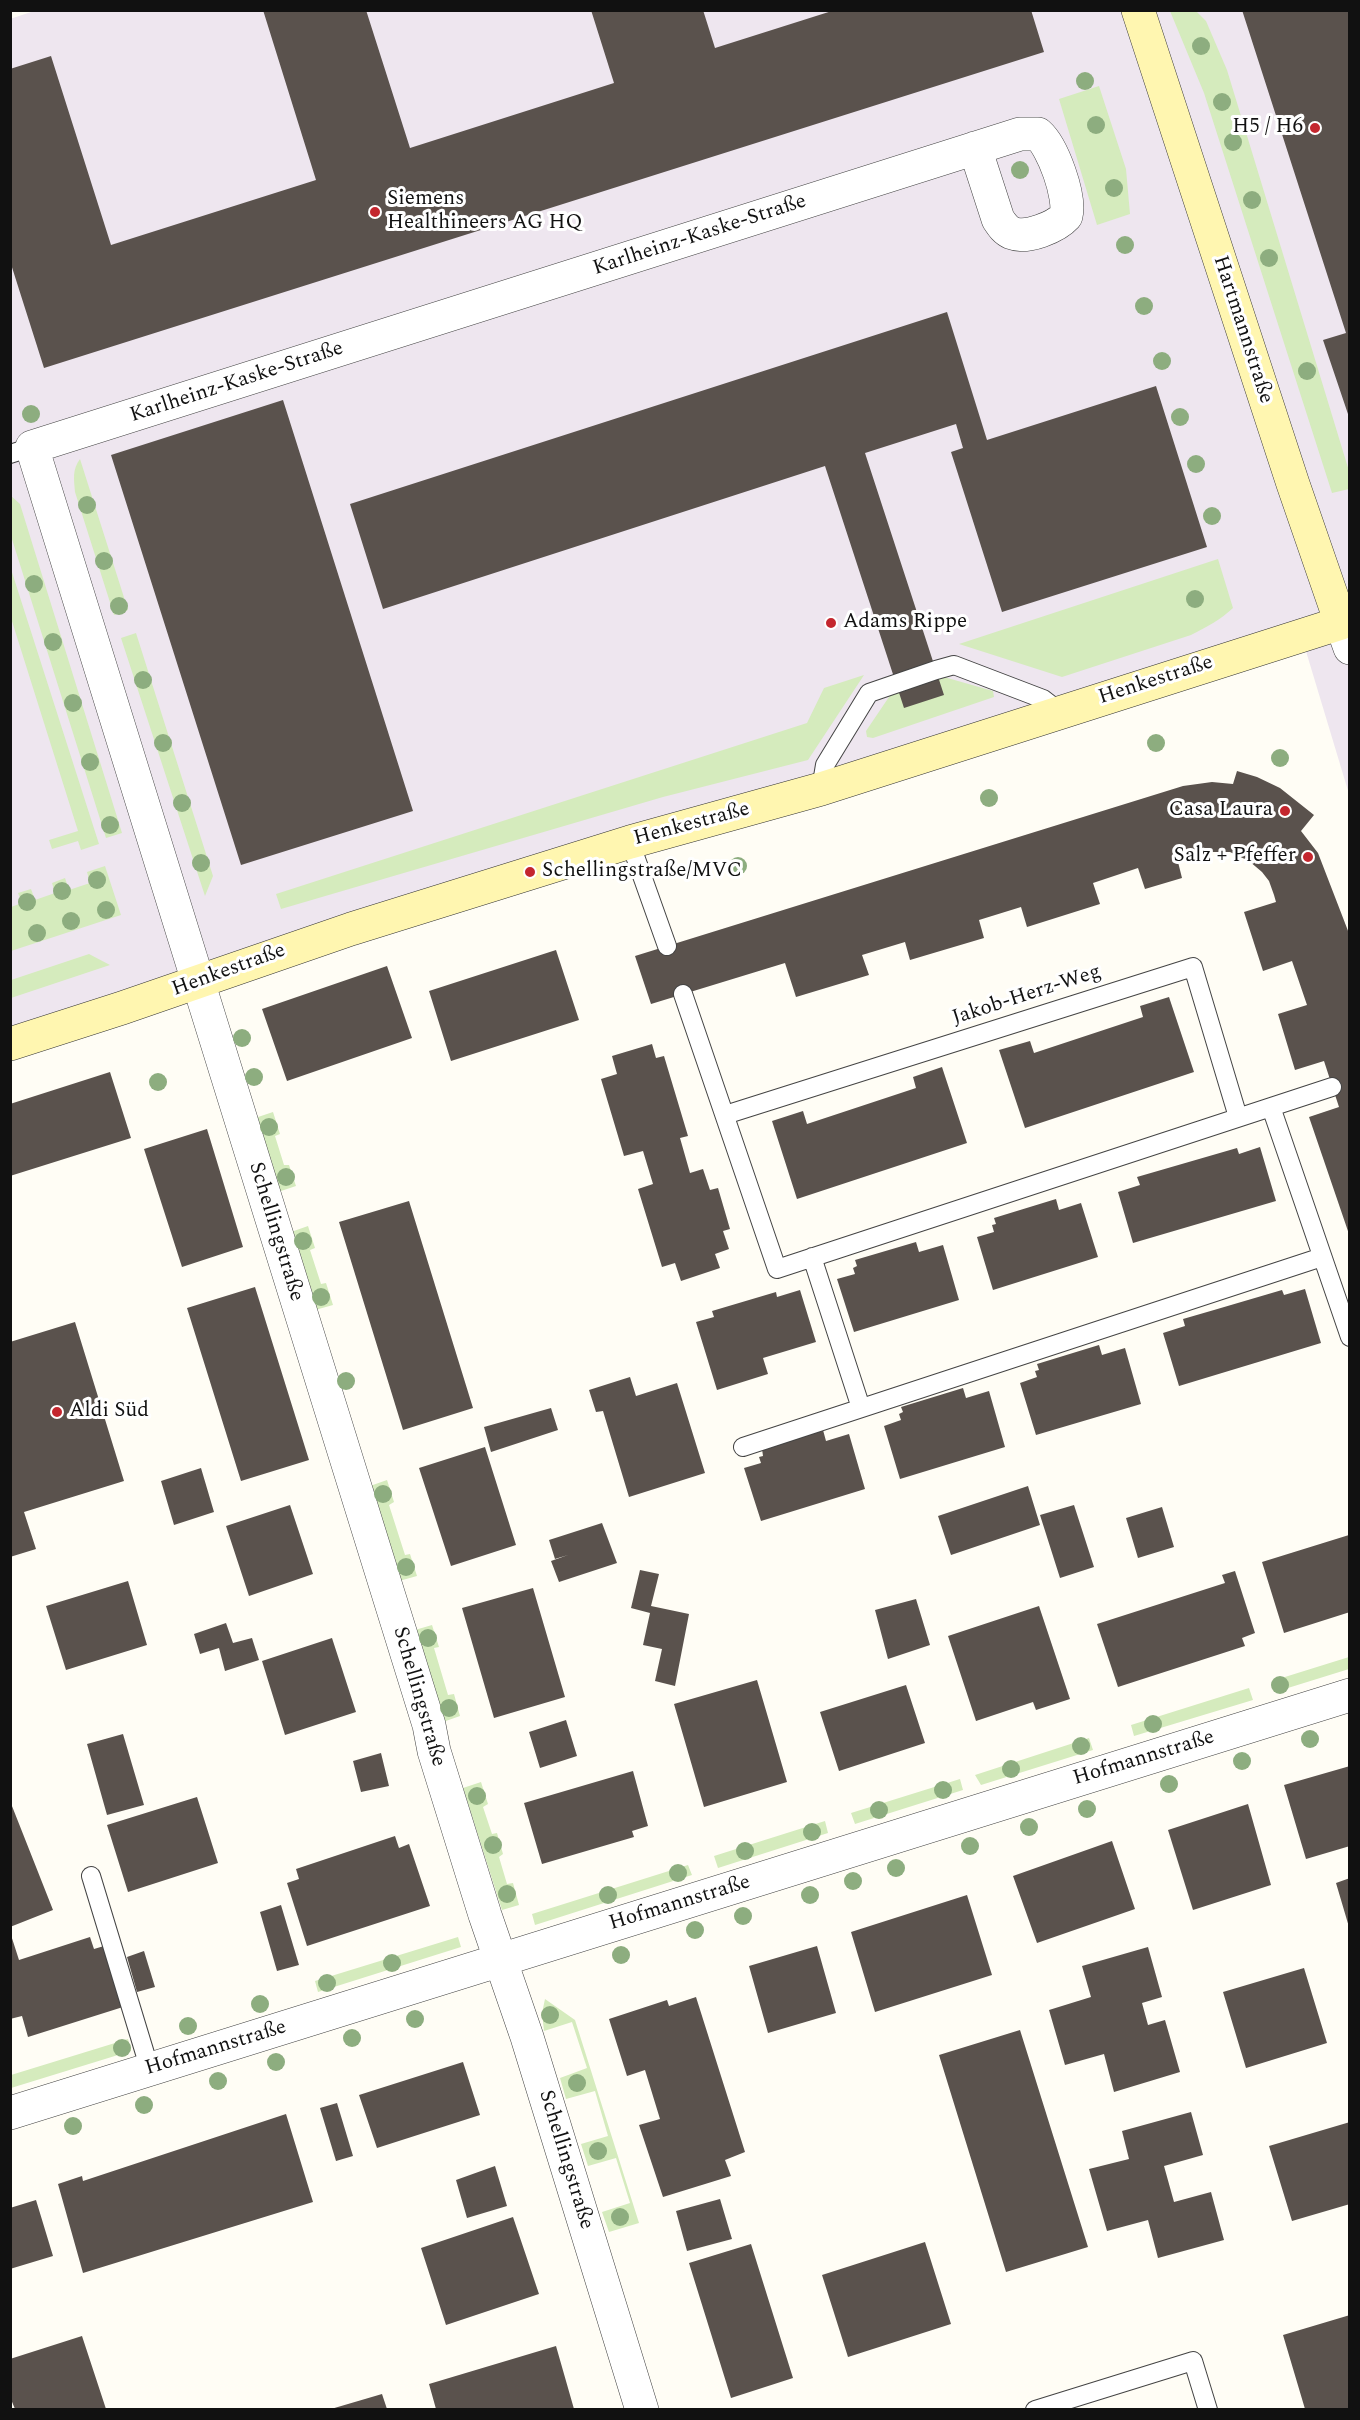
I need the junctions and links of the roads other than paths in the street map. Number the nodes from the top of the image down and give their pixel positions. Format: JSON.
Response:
{"nodes":[{"id":1,"x":1138,"y":10,"type":"edge"},
{"id":2,"x":975,"y":148,"type":"dead end"},
{"id":3,"x":21,"y":451,"type":"edge"},
{"id":4,"x":1347,"y":630,"type":"edge"},
{"id":5,"x":1060,"y":712,"type":"junction"},
{"id":6,"x":821,"y":789,"type":"junction"},
{"id":7,"x":630,"y":842,"type":"junction"},
{"id":8,"x":667,"y":946,"type":"dead end"},
{"id":9,"x":199,"y":982,"type":"junction"},
{"id":10,"x":683,"y":994,"type":"dead end"},
{"id":11,"x":10,"y":1044,"type":"edge"},
{"id":12,"x":1332,"y":1087,"type":"dead end"},
{"id":13,"x":1271,"y":1107,"type":"junction"},
{"id":14,"x":725,"y":1116,"type":"junction"},
{"id":15,"x":1238,"y":1117,"type":"junction"},
{"id":16,"x":813,"y":1257,"type":"junction"},
{"id":17,"x":1322,"y":1257,"type":"junction"},
{"id":18,"x":1350,"y":1337,"type":"edge"},
{"id":19,"x":861,"y":1408,"type":"junction"},
{"id":20,"x":743,"y":1447,"type":"dead end"},
{"id":21,"x":1350,"y":1695,"type":"edge"},
{"id":22,"x":91,"y":1876,"type":"dead end"},
{"id":23,"x":500,"y":1960,"type":"junction"},
{"id":24,"x":150,"y":2070,"type":"junction"},
{"id":25,"x":10,"y":2113,"type":"edge"},
{"id":26,"x":642,"y":2409,"type":"edge"},
{"id":27,"x":1035,"y":2409,"type":"edge"},
{"id":28,"x":1208,"y":2409,"type":"edge"}],
"edges":[{"from":1,"to":4,"type":"main road","name":"Hartmannstraße"},
{"from":2,"to":3,"type":"street","name":"Karlheinz-Kaske-Straße"},
{"from":3,"to":9,"type":"street","name":"Karlheinz-Kaske-Straße"},
{"from":4,"to":5,"type":"main road","name":"Henkestraße"},
{"from":5,"to":6,"type":"main road","name":"Henkestraße"},
{"from":5,"to":6,"type":"lane"},
{"from":6,"to":7,"type":"main road","name":"Henkestraße"},
{"from":7,"to":8,"type":"lane"},
{"from":7,"to":9,"type":"main road","name":"Henkestraße"},
{"from":9,"to":11,"type":"main road","name":"Henkestraße"},
{"from":9,"to":23,"type":"street","name":"Schellingstraße"},
{"from":10,"to":14,"type":"lane"},
{"from":12,"to":13,"type":"lane"},
{"from":13,"to":15,"type":"lane"},
{"from":13,"to":17,"type":"lane"},
{"from":14,"to":15,"type":"lane","name":"Jakob-Herz-Weg"},
{"from":14,"to":16,"type":"lane"},
{"from":15,"to":16,"type":"lane"},
{"from":16,"to":19,"type":"lane"},
{"from":17,"to":18,"type":"lane"},
{"from":17,"to":19,"type":"lane"},
{"from":19,"to":20,"type":"lane"},
{"from":21,"to":23,"type":"street","name":"Hofmannstraße"},
{"from":22,"to":24,"type":"lane"},
{"from":23,"to":24,"type":"street","name":"Hofmannstraße"},
{"from":23,"to":26,"type":"street","name":"Schellingstraße"},
{"from":24,"to":25,"type":"street","name":"Hofmannstraße"},
{"from":27,"to":28,"type":"lane"}]}
